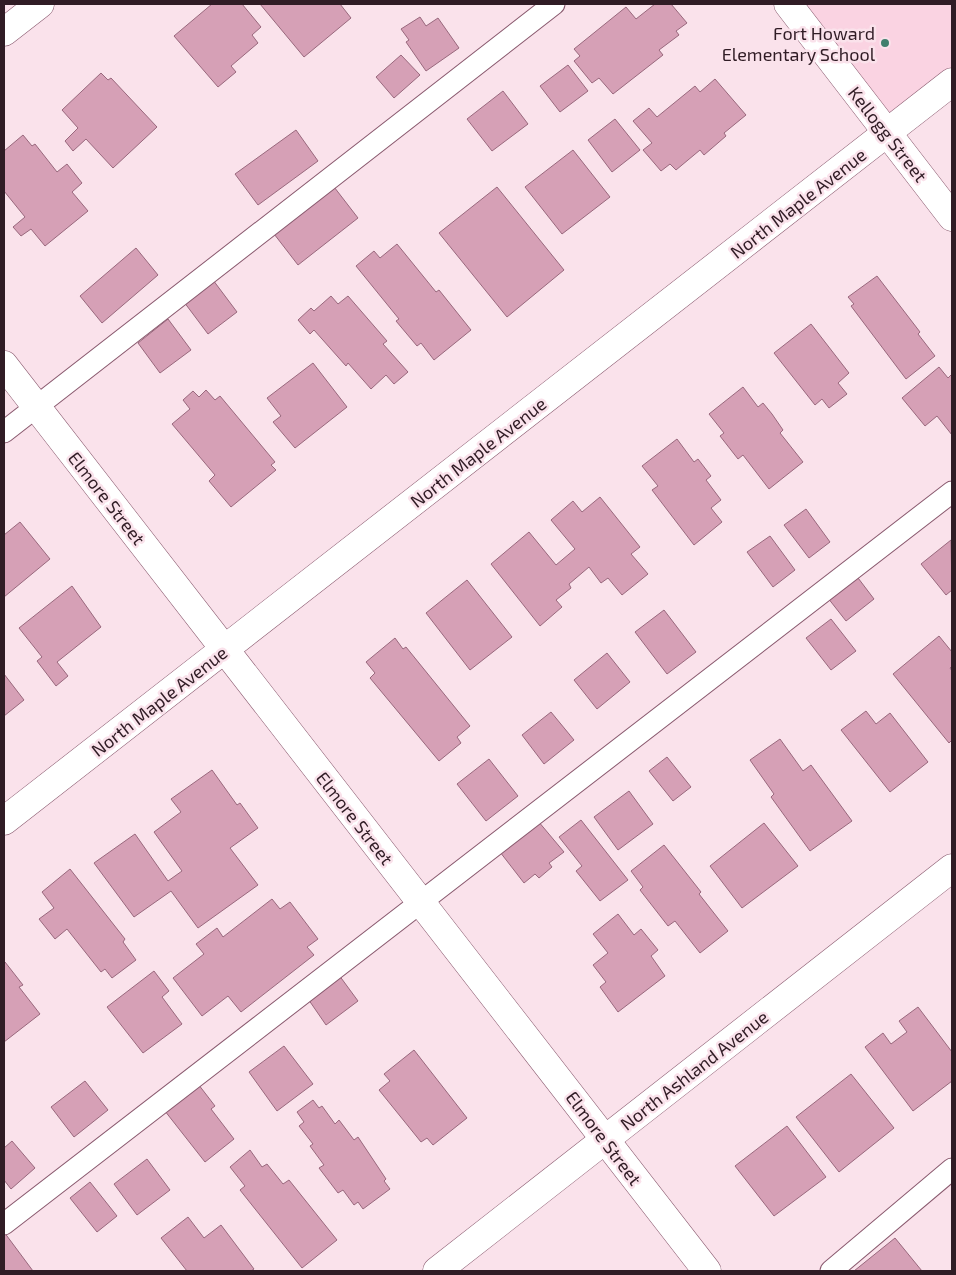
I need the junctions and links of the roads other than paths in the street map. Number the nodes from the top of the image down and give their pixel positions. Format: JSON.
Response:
{"nodes":[{"id":1,"x":40,"y":4,"type":"edge"},
{"id":2,"x":554,"y":4,"type":"edge"},
{"id":3,"x":788,"y":4,"type":"edge"},
{"id":4,"x":4,"y":32,"type":"edge"},
{"id":5,"x":952,"y":82,"type":"edge"},
{"id":6,"x":888,"y":133,"type":"junction"},
{"id":7,"x":952,"y":217,"type":"edge"},
{"id":8,"x":4,"y":365,"type":"edge"},
{"id":9,"x":36,"y":407,"type":"junction"},
{"id":10,"x":4,"y":432,"type":"edge"},
{"id":11,"x":952,"y":492,"type":"edge"},
{"id":12,"x":225,"y":649,"type":"junction"},
{"id":13,"x":4,"y":822,"type":"edge"},
{"id":14,"x":952,"y":868,"type":"edge"},
{"id":15,"x":421,"y":902,"type":"junction"},
{"id":16,"x":605,"y":1140,"type":"junction"},
{"id":17,"x":952,"y":1169,"type":"edge"},
{"id":18,"x":4,"y":1224,"type":"edge"},
{"id":19,"x":437,"y":1271,"type":"edge"},
{"id":20,"x":707,"y":1271,"type":"edge"},
{"id":21,"x":831,"y":1271,"type":"edge"}],
"edges":[{"from":1,"to":4,"type":"street"},
{"from":2,"to":9,"type":"lane"},
{"from":3,"to":6,"type":"street","name":"Kellogg Street"},
{"from":5,"to":6,"type":"street","name":"North Maple Avenue"},
{"from":6,"to":7,"type":"street","name":"Kellogg Street"},
{"from":6,"to":12,"type":"street","name":"North Maple Avenue"},
{"from":8,"to":9,"type":"street","name":"Elmore Street"},
{"from":9,"to":10,"type":"lane"},
{"from":9,"to":12,"type":"street","name":"Elmore Street"},
{"from":11,"to":15,"type":"lane"},
{"from":12,"to":13,"type":"street","name":"North Maple Avenue"},
{"from":12,"to":15,"type":"street","name":"Elmore Street"},
{"from":14,"to":16,"type":"street","name":"North Ashland Avenue"},
{"from":15,"to":16,"type":"street","name":"Elmore Street"},
{"from":15,"to":18,"type":"lane"},
{"from":16,"to":19,"type":"street","name":"North Ashland Avenue"},
{"from":16,"to":20,"type":"street","name":"Elmore Street"},
{"from":17,"to":21,"type":"lane"}]}
